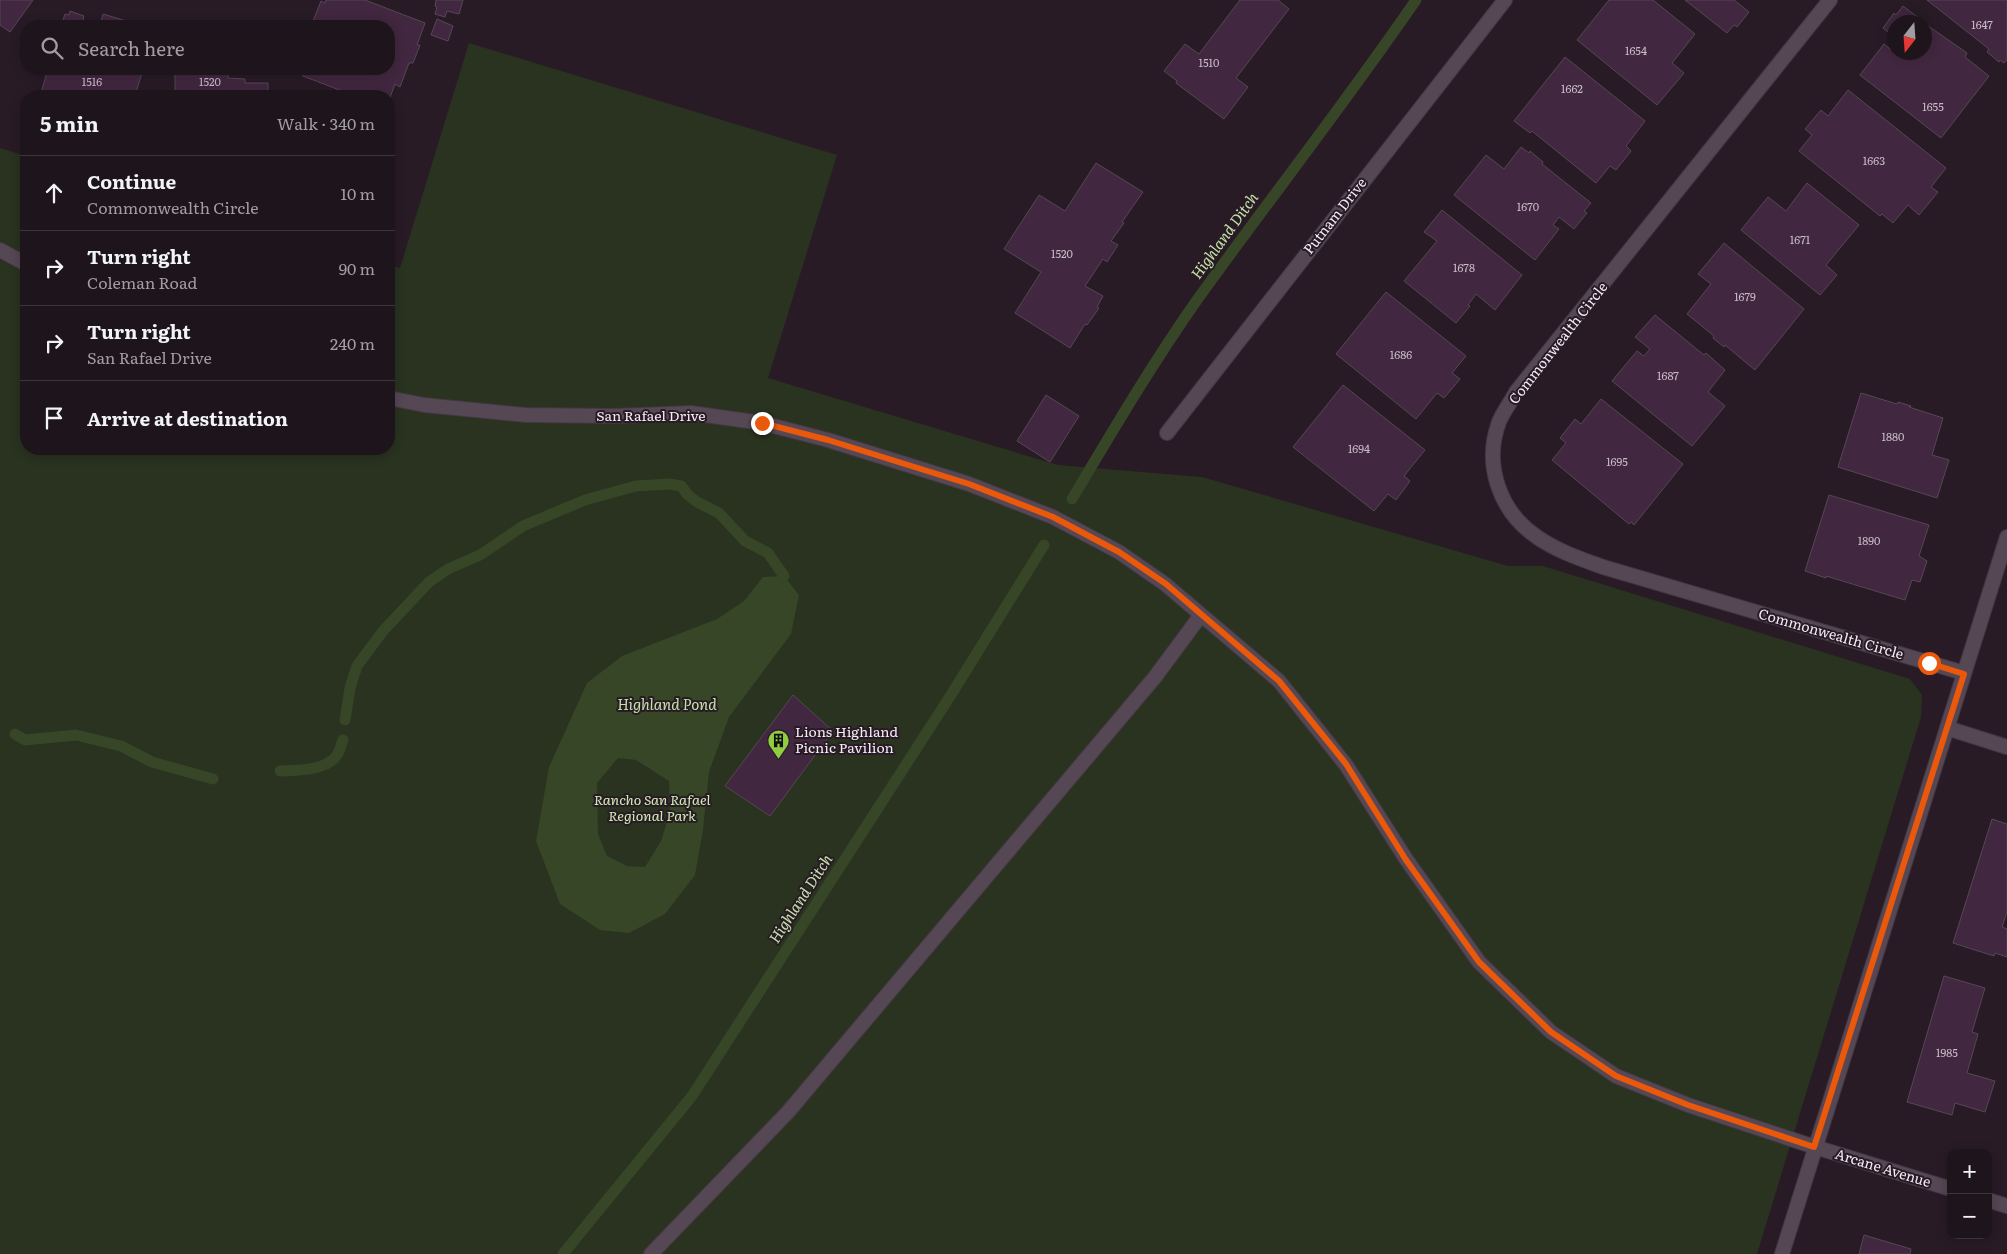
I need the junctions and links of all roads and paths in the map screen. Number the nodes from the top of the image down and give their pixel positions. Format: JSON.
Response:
{"nodes":[{"id":1,"x":1505,"y":0,"type":"edge"},
{"id":2,"x":1830,"y":0,"type":"edge"},
{"id":3,"x":0,"y":250,"type":"edge"},
{"id":4,"x":20,"y":261,"type":"edge"},
{"id":5,"x":395,"y":399,"type":"edge"},
{"id":6,"x":1167,"y":434,"type":"dead end"},
{"id":7,"x":2007,"y":536,"type":"edge"},
{"id":8,"x":1201,"y":615,"type":"junction"},
{"id":9,"x":1964,"y":674,"type":"junction"},
{"id":10,"x":1947,"y":728,"type":"junction"},
{"id":11,"x":2007,"y":747,"type":"edge"},
{"id":12,"x":1814,"y":1147,"type":"junction"},
{"id":13,"x":1947,"y":1188,"type":"edge"},
{"id":14,"x":1992,"y":1201,"type":"edge"},
{"id":15,"x":2007,"y":1206,"type":"edge"},
{"id":16,"x":651,"y":1254,"type":"edge"},
{"id":17,"x":1782,"y":1254,"type":"edge"}],
"edges":[{"from":1,"to":6,"type":"street","name":"Putnam Drive"},
{"from":2,"to":9,"type":"street","name":"Commonwealth Circle"},
{"from":3,"to":4,"type":"street"},
{"from":5,"to":8,"type":"street","name":"San Rafael Drive"},
{"from":7,"to":9,"type":"street"},
{"from":8,"to":12,"type":"street","name":"San Rafael Drive"},
{"from":8,"to":16,"type":"street"},
{"from":9,"to":10,"type":"street"},
{"from":10,"to":11,"type":"street"},
{"from":10,"to":12,"type":"street"},
{"from":12,"to":13,"type":"street","name":"Arcane Avenue"},
{"from":12,"to":17,"type":"street"},
{"from":14,"to":15,"type":"street"}]}
